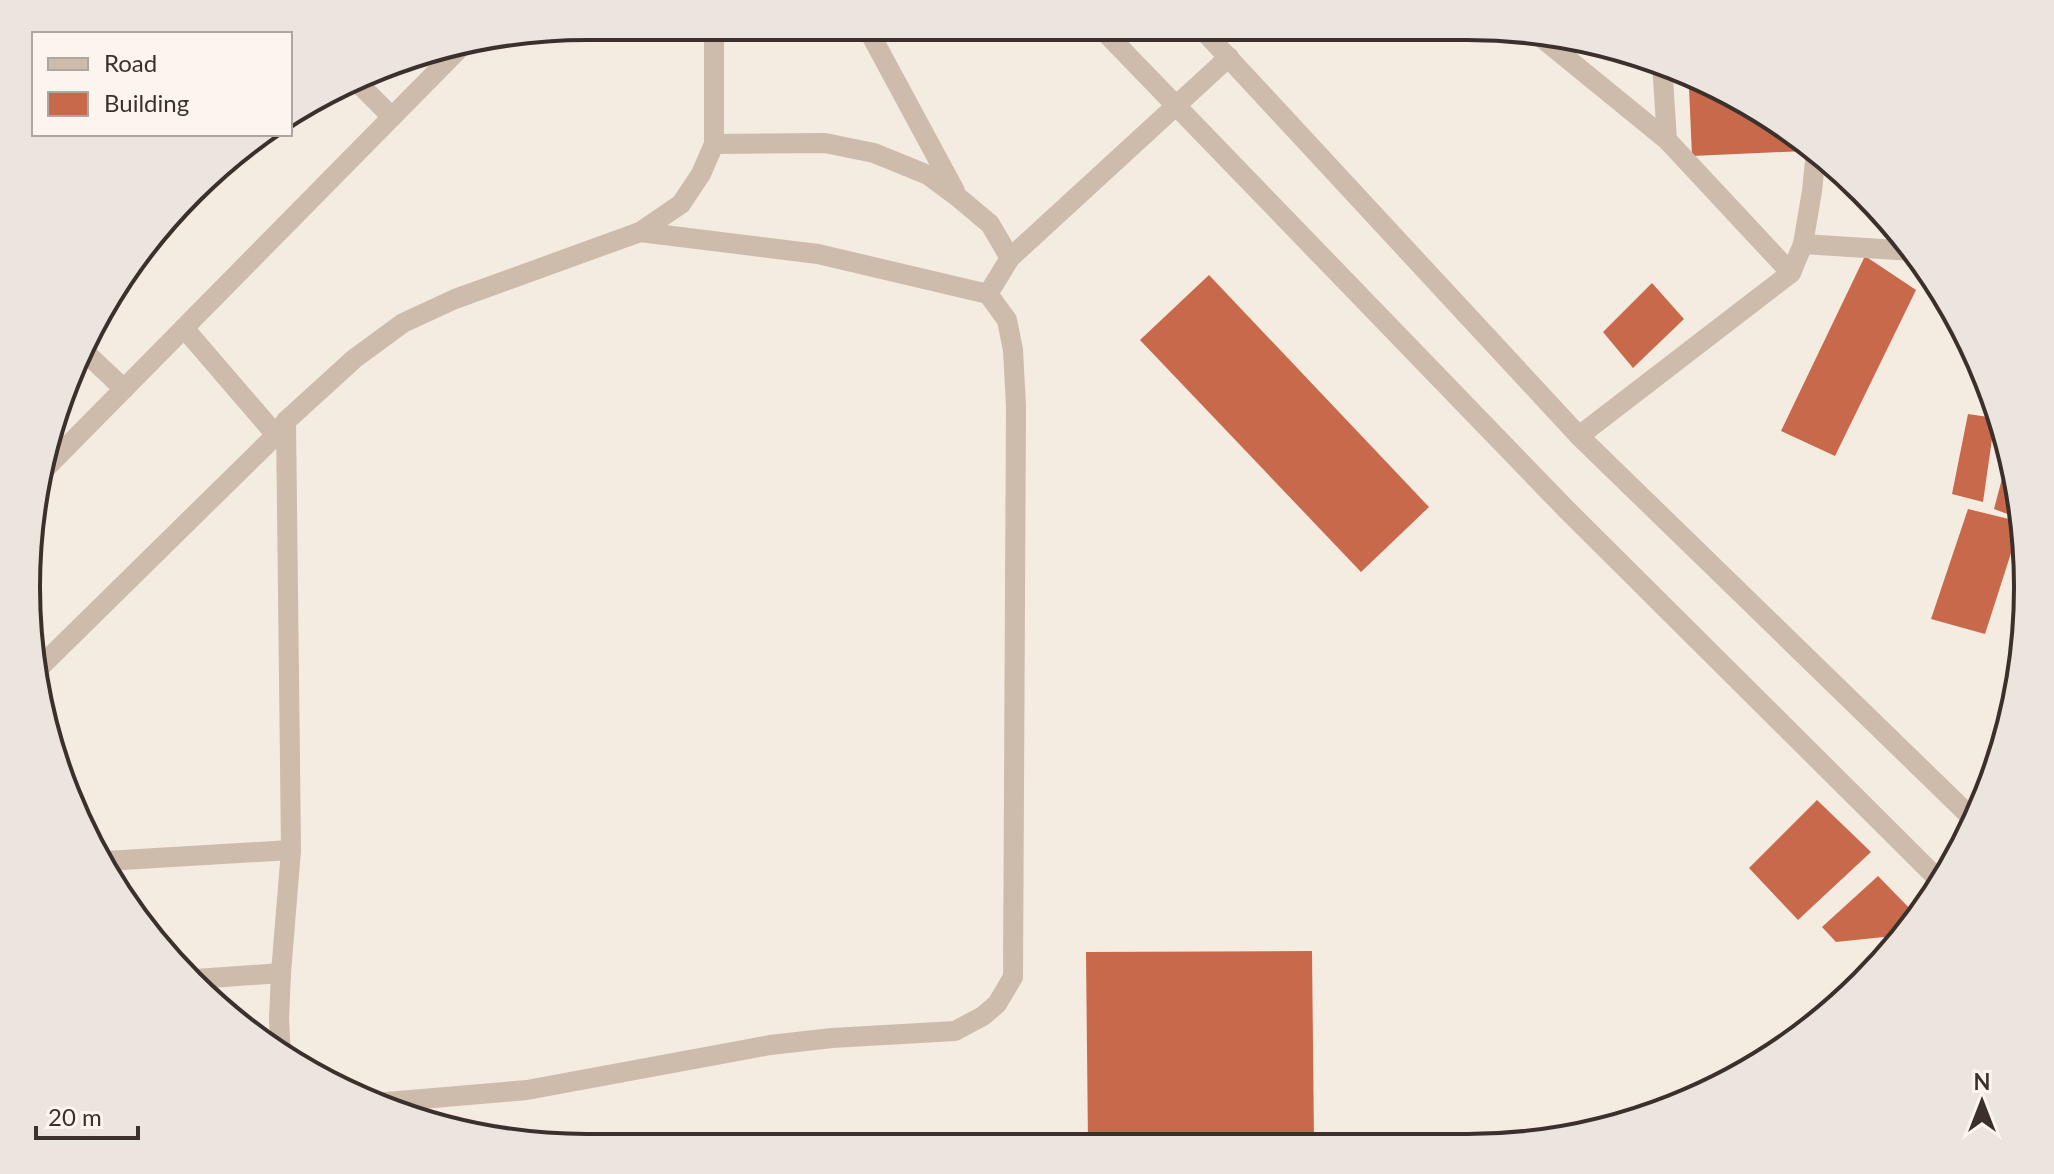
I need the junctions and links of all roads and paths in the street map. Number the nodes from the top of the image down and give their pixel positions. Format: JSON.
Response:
{"nodes":[{"id":1,"x":714,"y":40,"type":"edge"},
{"id":2,"x":874,"y":40,"type":"edge"},
{"id":3,"x":1113,"y":40,"type":"edge"},
{"id":4,"x":1213,"y":40,"type":"edge"},
{"id":5,"x":1554,"y":48,"type":"edge"},
{"id":6,"x":1229,"y":57,"type":"junction"},
{"id":7,"x":450,"y":58,"type":"edge"},
{"id":8,"x":1663,"y":77,"type":"edge"},
{"id":9,"x":363,"y":88,"type":"edge"},
{"id":10,"x":1177,"y":106,"type":"junction"},
{"id":11,"x":392,"y":117,"type":"junction"},
{"id":12,"x":1667,"y":140,"type":"junction"},
{"id":13,"x":714,"y":144,"type":"junction"},
{"id":14,"x":1815,"y":165,"type":"edge"},
{"id":15,"x":959,"y":198,"type":"junction"},
{"id":16,"x":640,"y":232,"type":"junction"},
{"id":17,"x":1803,"y":244,"type":"junction"},
{"id":18,"x":1898,"y":250,"type":"edge"},
{"id":19,"x":1010,"y":258,"type":"junction"},
{"id":20,"x":1791,"y":273,"type":"junction"},
{"id":21,"x":988,"y":294,"type":"junction"},
{"id":22,"x":184,"y":328,"type":"junction"},
{"id":23,"x":91,"y":357,"type":"edge"},
{"id":24,"x":124,"y":389,"type":"junction"},
{"id":25,"x":281,"y":428,"type":"junction"},
{"id":26,"x":1579,"y":436,"type":"junction"},
{"id":27,"x":56,"y":458,"type":"edge"},
{"id":28,"x":46,"y":661,"type":"edge"},
{"id":29,"x":1965,"y":812,"type":"edge"},
{"id":30,"x":291,"y":850,"type":"junction"},
{"id":31,"x":113,"y":861,"type":"edge"},
{"id":32,"x":1933,"y":874,"type":"edge"},
{"id":33,"x":281,"y":973,"type":"junction"},
{"id":34,"x":205,"y":978,"type":"edge"},
{"id":35,"x":281,"y":1041,"type":"edge"},
{"id":36,"x":400,"y":1101,"type":"edge"}],
"edges":[{"from":1,"to":13,"type":"street"},
{"from":2,"to":15,"type":"street"},
{"from":3,"to":10,"type":"street"},
{"from":4,"to":6,"type":"street"},
{"from":5,"to":12,"type":"street"},
{"from":6,"to":10,"type":"street"},
{"from":6,"to":26,"type":"street"},
{"from":7,"to":11,"type":"street"},
{"from":8,"to":12,"type":"street"},
{"from":9,"to":11,"type":"street"},
{"from":10,"to":19,"type":"street"},
{"from":10,"to":32,"type":"street"},
{"from":11,"to":22,"type":"street"},
{"from":12,"to":20,"type":"street"},
{"from":13,"to":15,"type":"street"},
{"from":13,"to":16,"type":"street"},
{"from":14,"to":17,"type":"street"},
{"from":15,"to":19,"type":"street"},
{"from":16,"to":21,"type":"street"},
{"from":16,"to":25,"type":"street"},
{"from":17,"to":18,"type":"street"},
{"from":17,"to":20,"type":"street"},
{"from":19,"to":21,"type":"street"},
{"from":20,"to":26,"type":"street"},
{"from":21,"to":36,"type":"street"},
{"from":22,"to":24,"type":"street"},
{"from":22,"to":25,"type":"street"},
{"from":23,"to":24,"type":"street"},
{"from":24,"to":27,"type":"street"},
{"from":25,"to":28,"type":"street"},
{"from":25,"to":30,"type":"street"},
{"from":26,"to":29,"type":"street"},
{"from":30,"to":31,"type":"street"},
{"from":30,"to":33,"type":"street"},
{"from":33,"to":34,"type":"street"},
{"from":33,"to":35,"type":"street"}]}
